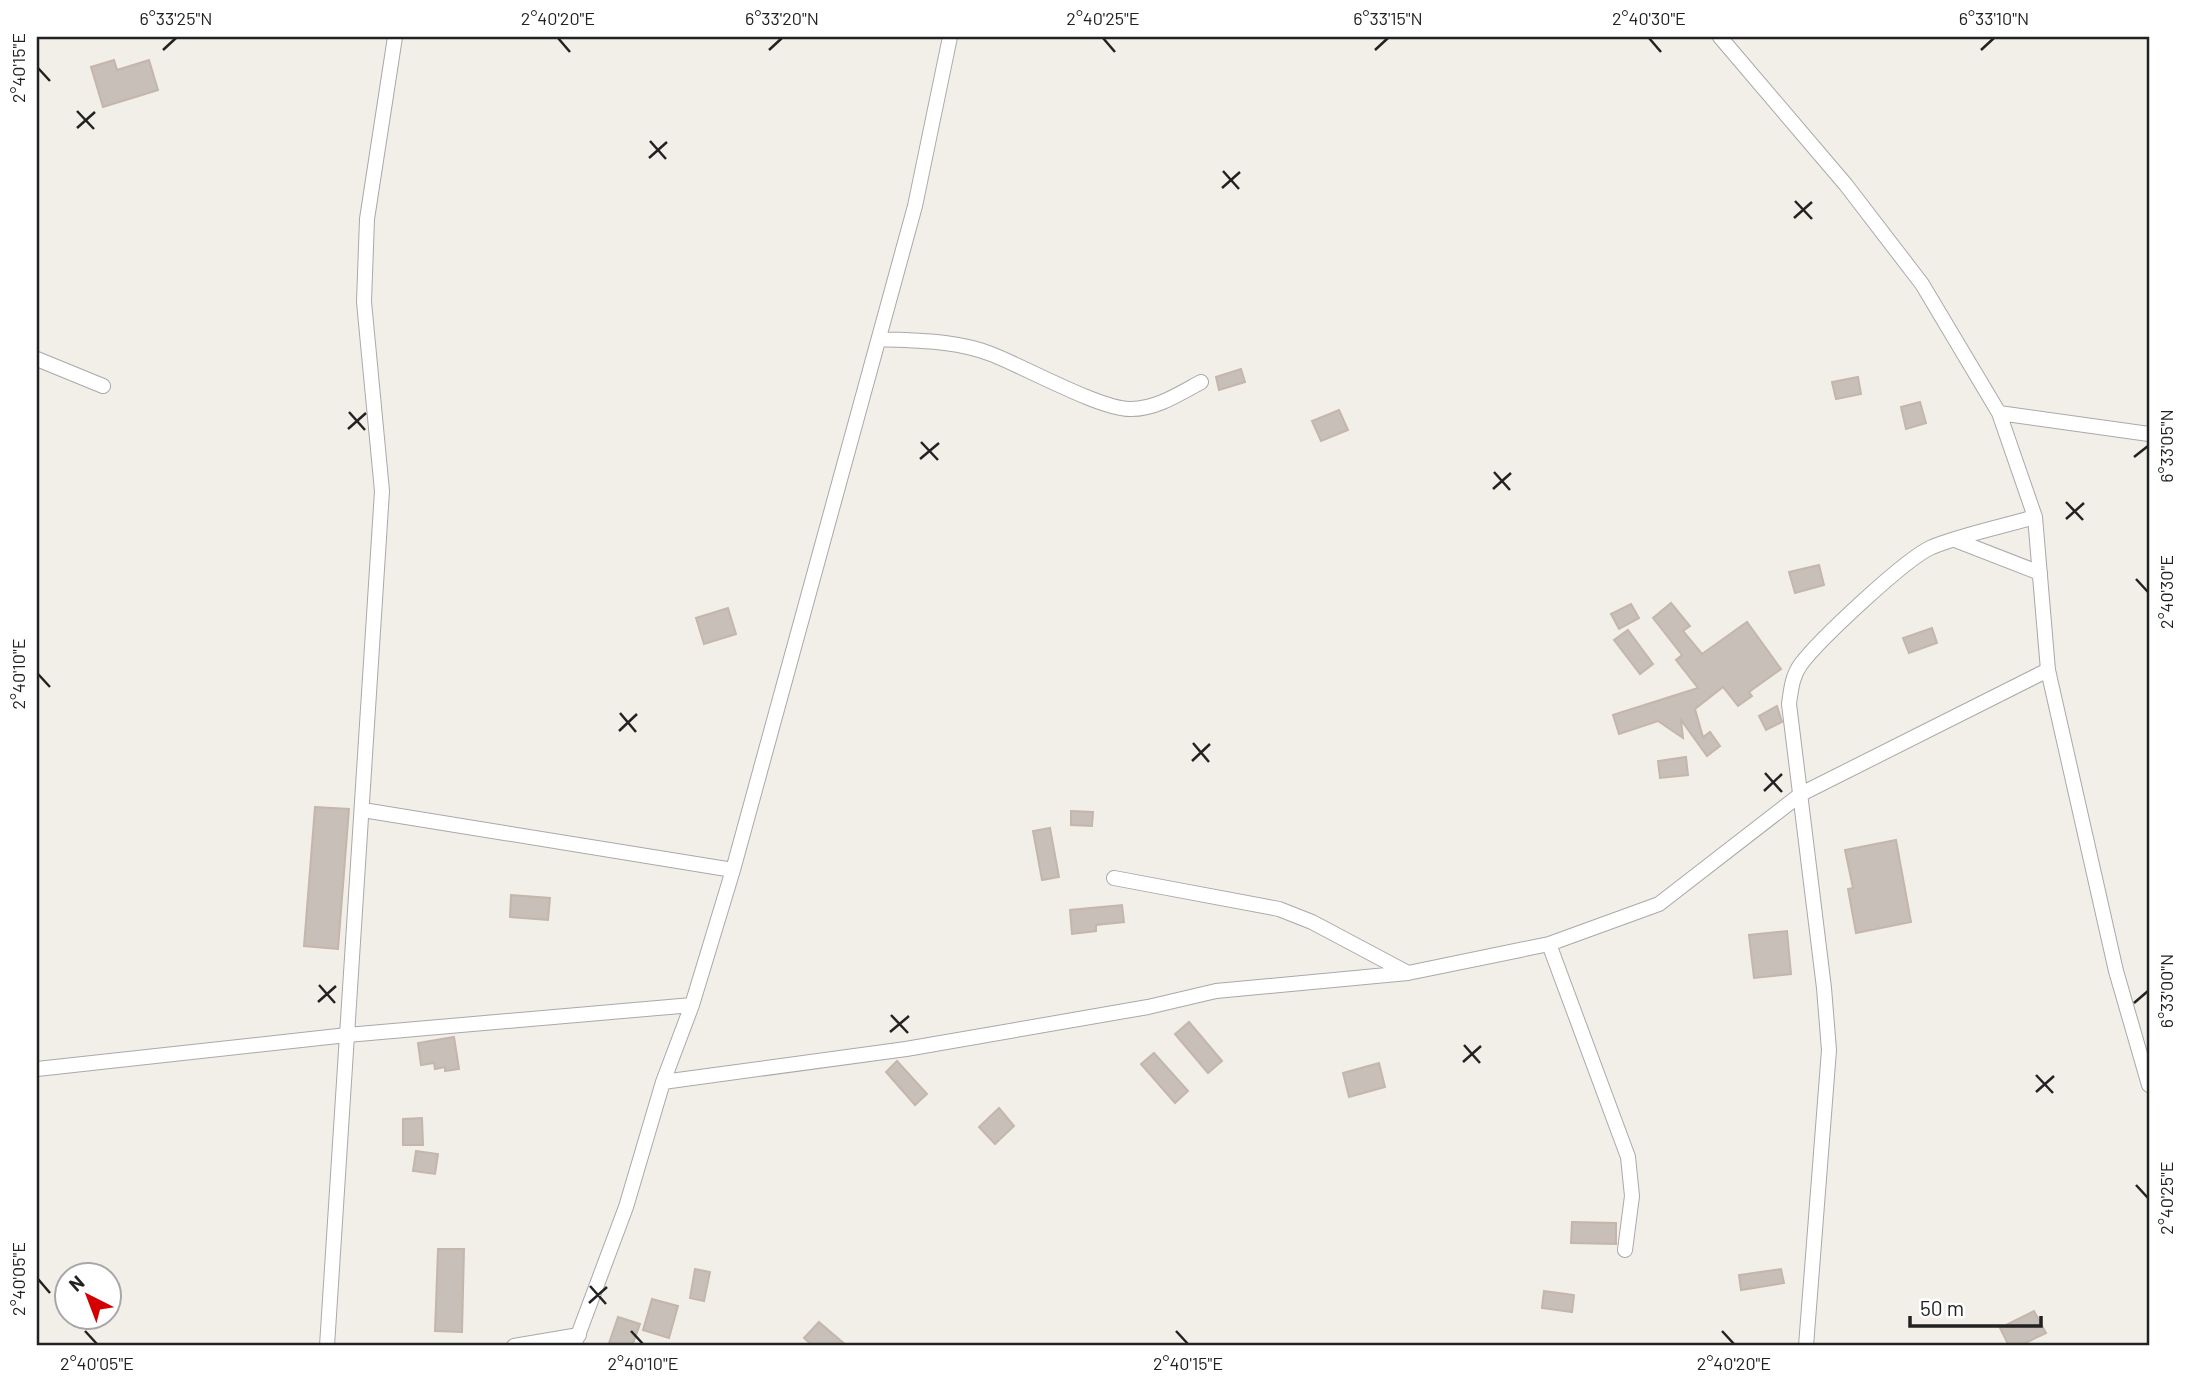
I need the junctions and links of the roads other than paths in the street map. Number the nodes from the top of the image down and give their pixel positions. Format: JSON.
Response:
{"nodes":[{"id":1,"x":395,"y":37,"type":"edge"},
{"id":2,"x":950,"y":37,"type":"edge"},
{"id":3,"x":1720,"y":37,"type":"edge"},
{"id":4,"x":878,"y":339,"type":"junction"},
{"id":5,"x":37,"y":359,"type":"edge"},
{"id":6,"x":1201,"y":382,"type":"dead end"},
{"id":7,"x":103,"y":386,"type":"dead end"},
{"id":8,"x":1999,"y":413,"type":"junction"},
{"id":9,"x":2149,"y":434,"type":"edge"},
{"id":10,"x":2035,"y":517,"type":"junction"},
{"id":11,"x":1955,"y":540,"type":"junction"},
{"id":12,"x":2040,"y":573,"type":"junction"},
{"id":13,"x":2048,"y":670,"type":"junction"},
{"id":14,"x":1801,"y":794,"type":"junction"},
{"id":15,"x":363,"y":810,"type":"junction"},
{"id":16,"x":733,"y":870,"type":"junction"},
{"id":17,"x":1114,"y":878,"type":"dead end"},
{"id":18,"x":1549,"y":944,"type":"junction"},
{"id":19,"x":1408,"y":973,"type":"junction"},
{"id":20,"x":692,"y":1005,"type":"junction"},
{"id":21,"x":347,"y":1035,"type":"junction"},
{"id":22,"x":37,"y":1069,"type":"edge"},
{"id":23,"x":663,"y":1082,"type":"junction"},
{"id":24,"x":2149,"y":1086,"type":"edge"},
{"id":25,"x":1625,"y":1250,"type":"dead end"},
{"id":26,"x":577,"y":1340,"type":"edge"},
{"id":27,"x":327,"y":1346,"type":"edge"},
{"id":28,"x":514,"y":1346,"type":"edge"},
{"id":29,"x":1805,"y":1346,"type":"edge"}],
"edges":[{"from":1,"to":15,"type":"street"},
{"from":2,"to":4,"type":"street"},
{"from":3,"to":8,"type":"street"},
{"from":4,"to":6,"type":"street"},
{"from":4,"to":16,"type":"street"},
{"from":5,"to":7,"type":"street"},
{"from":8,"to":9,"type":"street"},
{"from":8,"to":10,"type":"street"},
{"from":10,"to":11,"type":"street"},
{"from":10,"to":12,"type":"street"},
{"from":11,"to":12,"type":"street"},
{"from":11,"to":14,"type":"street"},
{"from":12,"to":13,"type":"street"},
{"from":13,"to":14,"type":"street"},
{"from":13,"to":24,"type":"street"},
{"from":14,"to":18,"type":"street"},
{"from":14,"to":29,"type":"street"},
{"from":15,"to":16,"type":"street"},
{"from":15,"to":21,"type":"street"},
{"from":16,"to":20,"type":"street"},
{"from":17,"to":19,"type":"street"},
{"from":18,"to":19,"type":"street"},
{"from":18,"to":25,"type":"street"},
{"from":19,"to":23,"type":"street"},
{"from":20,"to":21,"type":"street"},
{"from":20,"to":23,"type":"street"},
{"from":21,"to":22,"type":"street"},
{"from":21,"to":27,"type":"street"},
{"from":23,"to":26,"type":"street"},
{"from":26,"to":28,"type":"street"}]}
